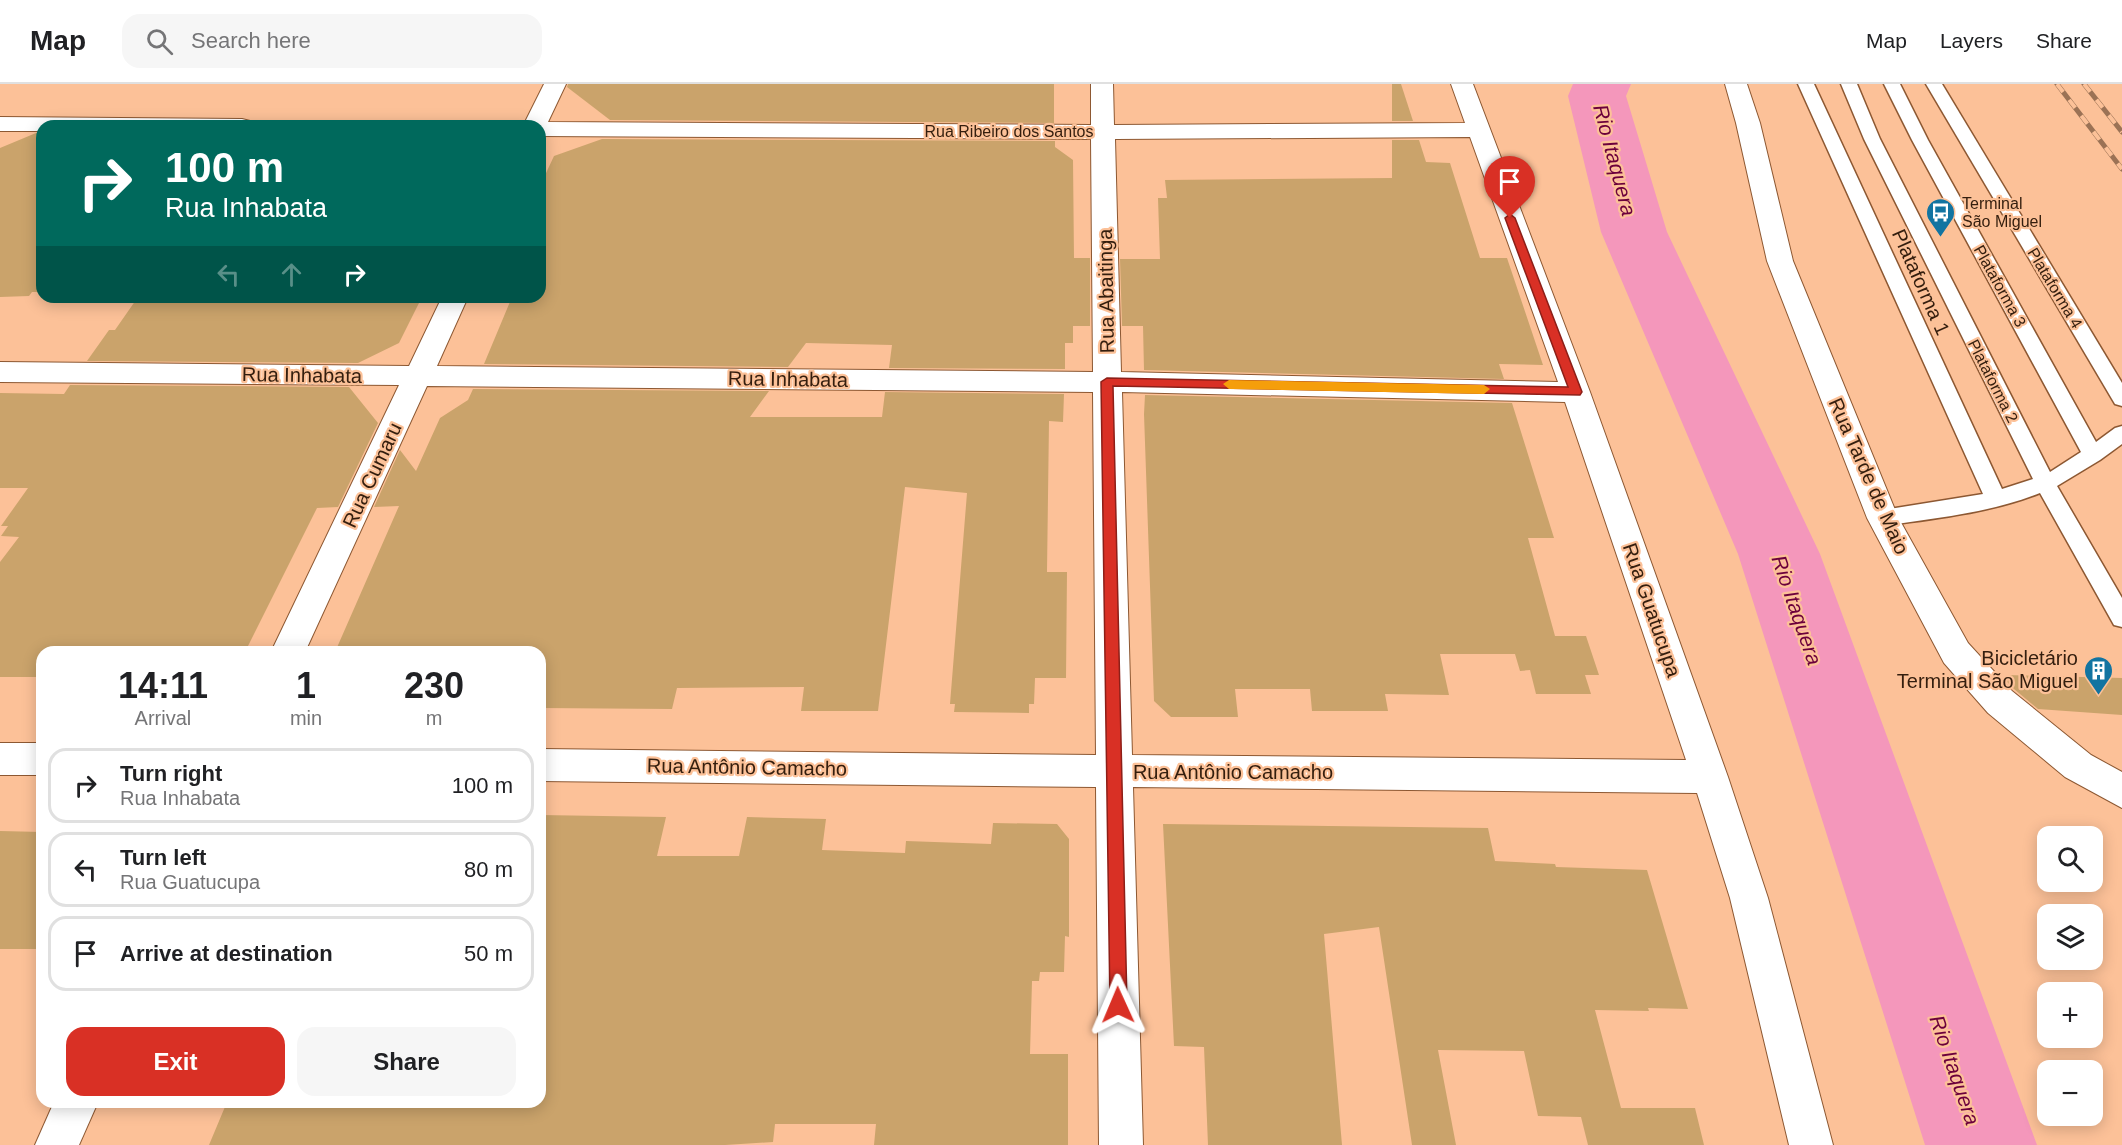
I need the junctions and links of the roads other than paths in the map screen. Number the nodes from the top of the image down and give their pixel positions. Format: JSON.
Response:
{"nodes":[{"id":1,"x":555,"y":84,"type":"edge"},
{"id":2,"x":1102,"y":84,"type":"edge"},
{"id":3,"x":1462,"y":84,"type":"edge"},
{"id":4,"x":1736,"y":84,"type":"edge"},
{"id":5,"x":1806,"y":84,"type":"edge"},
{"id":6,"x":1849,"y":84,"type":"edge"},
{"id":7,"x":1892,"y":84,"type":"edge"},
{"id":8,"x":1934,"y":84,"type":"edge"},
{"id":9,"x":538,"y":120,"type":"edge"},
{"id":10,"x":0,"y":123,"type":"edge"},
{"id":11,"x":36,"y":123,"type":"edge"},
{"id":12,"x":546,"y":129,"type":"edge"},
{"id":13,"x":1478,"y":130,"type":"junction"},
{"id":14,"x":1103,"y":132,"type":"junction"},
{"id":15,"x":452,"y":303,"type":"edge"},
{"id":16,"x":0,"y":372,"type":"edge"},
{"id":17,"x":418,"y":376,"type":"junction"},
{"id":18,"x":1107,"y":382,"type":"junction"},
{"id":19,"x":1576,"y":392,"type":"junction"},
{"id":20,"x":2122,"y":399,"type":"edge"},
{"id":21,"x":2122,"y":433,"type":"edge"},
{"id":22,"x":2093,"y":455,"type":"junction"},
{"id":23,"x":2045,"y":483,"type":"junction"},
{"id":24,"x":1996,"y":499,"type":"junction"},
{"id":25,"x":1883,"y":518,"type":"junction"},
{"id":26,"x":2122,"y":618,"type":"edge"},
{"id":27,"x":291,"y":646,"type":"edge"},
{"id":28,"x":0,"y":759,"type":"edge"},
{"id":29,"x":36,"y":759,"type":"edge"},
{"id":30,"x":546,"y":765,"type":"edge"},
{"id":31,"x":1114,"y":771,"type":"junction"},
{"id":32,"x":1710,"y":777,"type":"junction"},
{"id":33,"x":2122,"y":791,"type":"edge"},
{"id":34,"x":74,"y":1108,"type":"edge"},
{"id":35,"x":57,"y":1145,"type":"edge"},
{"id":36,"x":1121,"y":1145,"type":"edge"},
{"id":37,"x":1811,"y":1145,"type":"edge"}],
"edges":[{"from":1,"to":9,"type":"street"},
{"from":2,"to":14,"type":"street","name":"Rua Abaitinga"},
{"from":3,"to":13,"type":"street","name":"Rua Guatucupa"},
{"from":4,"to":25,"type":"street","name":"Rua Tarde de Maio"},
{"from":5,"to":24,"type":"lane","name":"Plataforma 1"},
{"from":6,"to":23,"type":"lane","name":"Plataforma 2"},
{"from":7,"to":22,"type":"lane","name":"Plataforma 3"},
{"from":8,"to":20,"type":"lane","name":"Plataforma 4"},
{"from":10,"to":11,"type":"street"},
{"from":12,"to":14,"type":"street","name":"Rua Ribeiro dos Santos"},
{"from":13,"to":14,"type":"street","name":"Rua Ribeiro dos Santos"},
{"from":13,"to":19,"type":"street","name":"Rua Guatucupa"},
{"from":14,"to":18,"type":"street","name":"Rua Abaitinga"},
{"from":15,"to":17,"type":"street","name":"Rua Cumaru"},
{"from":16,"to":17,"type":"street","name":"Rua Inhabata"},
{"from":17,"to":18,"type":"street","name":"Rua Inhabata"},
{"from":17,"to":27,"type":"street","name":"Rua Cumaru"},
{"from":18,"to":19,"type":"street","name":"Rua Inhabata"},
{"from":18,"to":31,"type":"street","name":"Rua Abaitinga"},
{"from":19,"to":32,"type":"street","name":"Rua Guatucupa"},
{"from":21,"to":22,"type":"lane"},
{"from":22,"to":23,"type":"lane"},
{"from":23,"to":24,"type":"lane"},
{"from":23,"to":26,"type":"lane","name":"Plataforma 2"},
{"from":24,"to":25,"type":"lane"},
{"from":25,"to":33,"type":"street","name":"Rua Tarde de Maio"},
{"from":28,"to":29,"type":"street"},
{"from":30,"to":31,"type":"street","name":"Rua Antônio Camacho"},
{"from":31,"to":32,"type":"street","name":"Rua Antônio Camacho"},
{"from":31,"to":36,"type":"street","name":"Rua Abaitinga"},
{"from":32,"to":37,"type":"street","name":"Rua Guatucupa"},
{"from":34,"to":35,"type":"street"}]}
